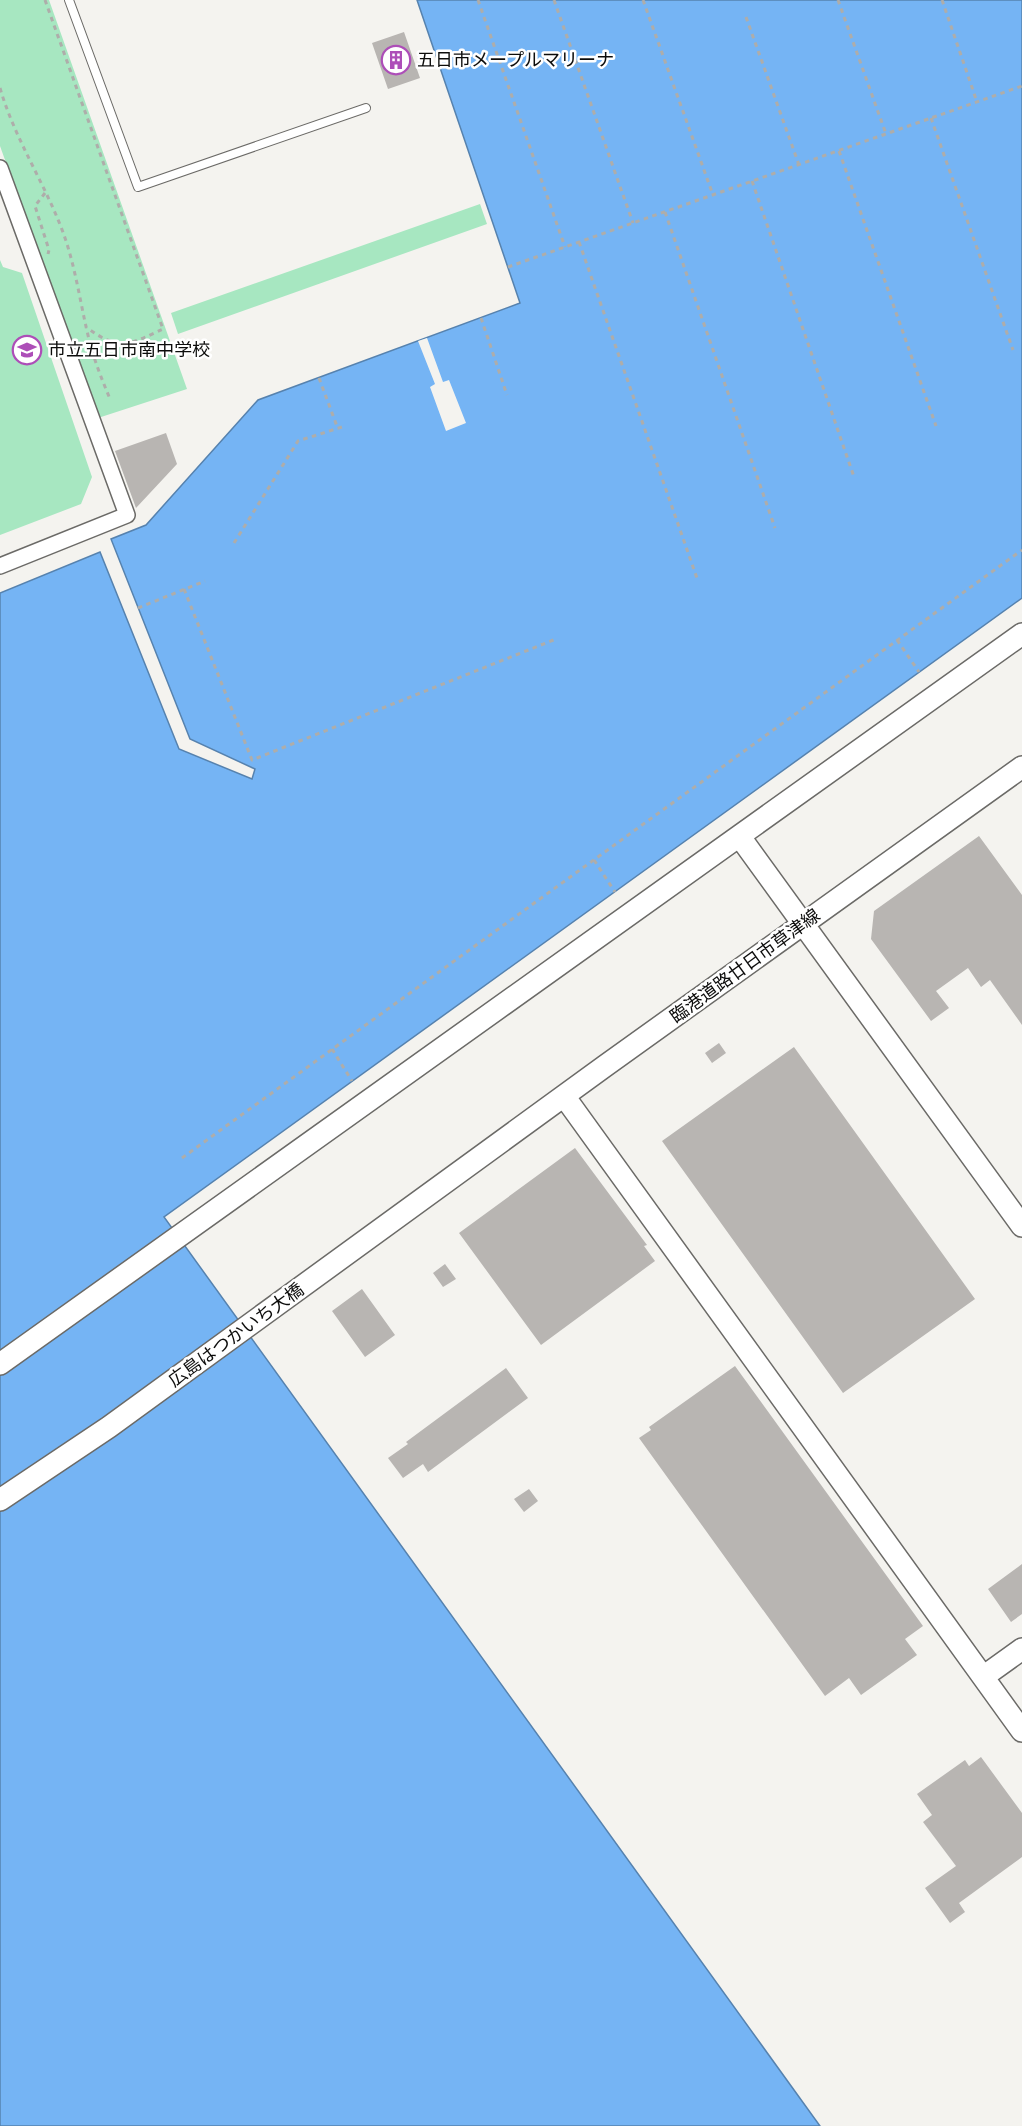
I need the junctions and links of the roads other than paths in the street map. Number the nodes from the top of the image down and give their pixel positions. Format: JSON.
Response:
{"nodes":[{"id":1,"x":69,"y":0,"type":"edge"},
{"id":2,"x":366,"y":108,"type":"dead end"},
{"id":3,"x":0,"y":168,"type":"edge"},
{"id":4,"x":0,"y":566,"type":"edge"},
{"id":5,"x":1022,"y":634,"type":"edge"},
{"id":6,"x":1022,"y":766,"type":"edge"},
{"id":7,"x":740,"y":837,"type":"junction"},
{"id":8,"x":803,"y":924,"type":"junction"},
{"id":9,"x":564,"y":1096,"type":"junction"},
{"id":10,"x":469,"y":1166,"type":"joint"},
{"id":11,"x":1020,"y":1219,"type":"edge"},
{"id":12,"x":0,"y":1364,"type":"edge"},
{"id":13,"x":0,"y":1500,"type":"edge"},
{"id":14,"x":1022,"y":1649,"type":"edge"},
{"id":15,"x":983,"y":1677,"type":"junction"},
{"id":16,"x":1022,"y":1731,"type":"edge"}],
"edges":[{"from":1,"to":2,"type":"lane"},
{"from":3,"to":4,"type":"street"},
{"from":5,"to":7,"type":"street"},
{"from":6,"to":8,"type":"street","name":"臨港道路廿日市草津線"},
{"from":7,"to":8,"type":"street"},
{"from":7,"to":12,"type":"street"},
{"from":8,"to":9,"type":"street","name":"臨港道路廿日市草津線"},
{"from":8,"to":11,"type":"street"},
{"from":9,"to":10,"type":"street","name":"臨港道路廿日市草津線"},
{"from":9,"to":15,"type":"street"},
{"from":10,"to":13,"type":"street","name":"広島はつかいち大橋"},
{"from":14,"to":15,"type":"street"},
{"from":15,"to":16,"type":"street"}]}
